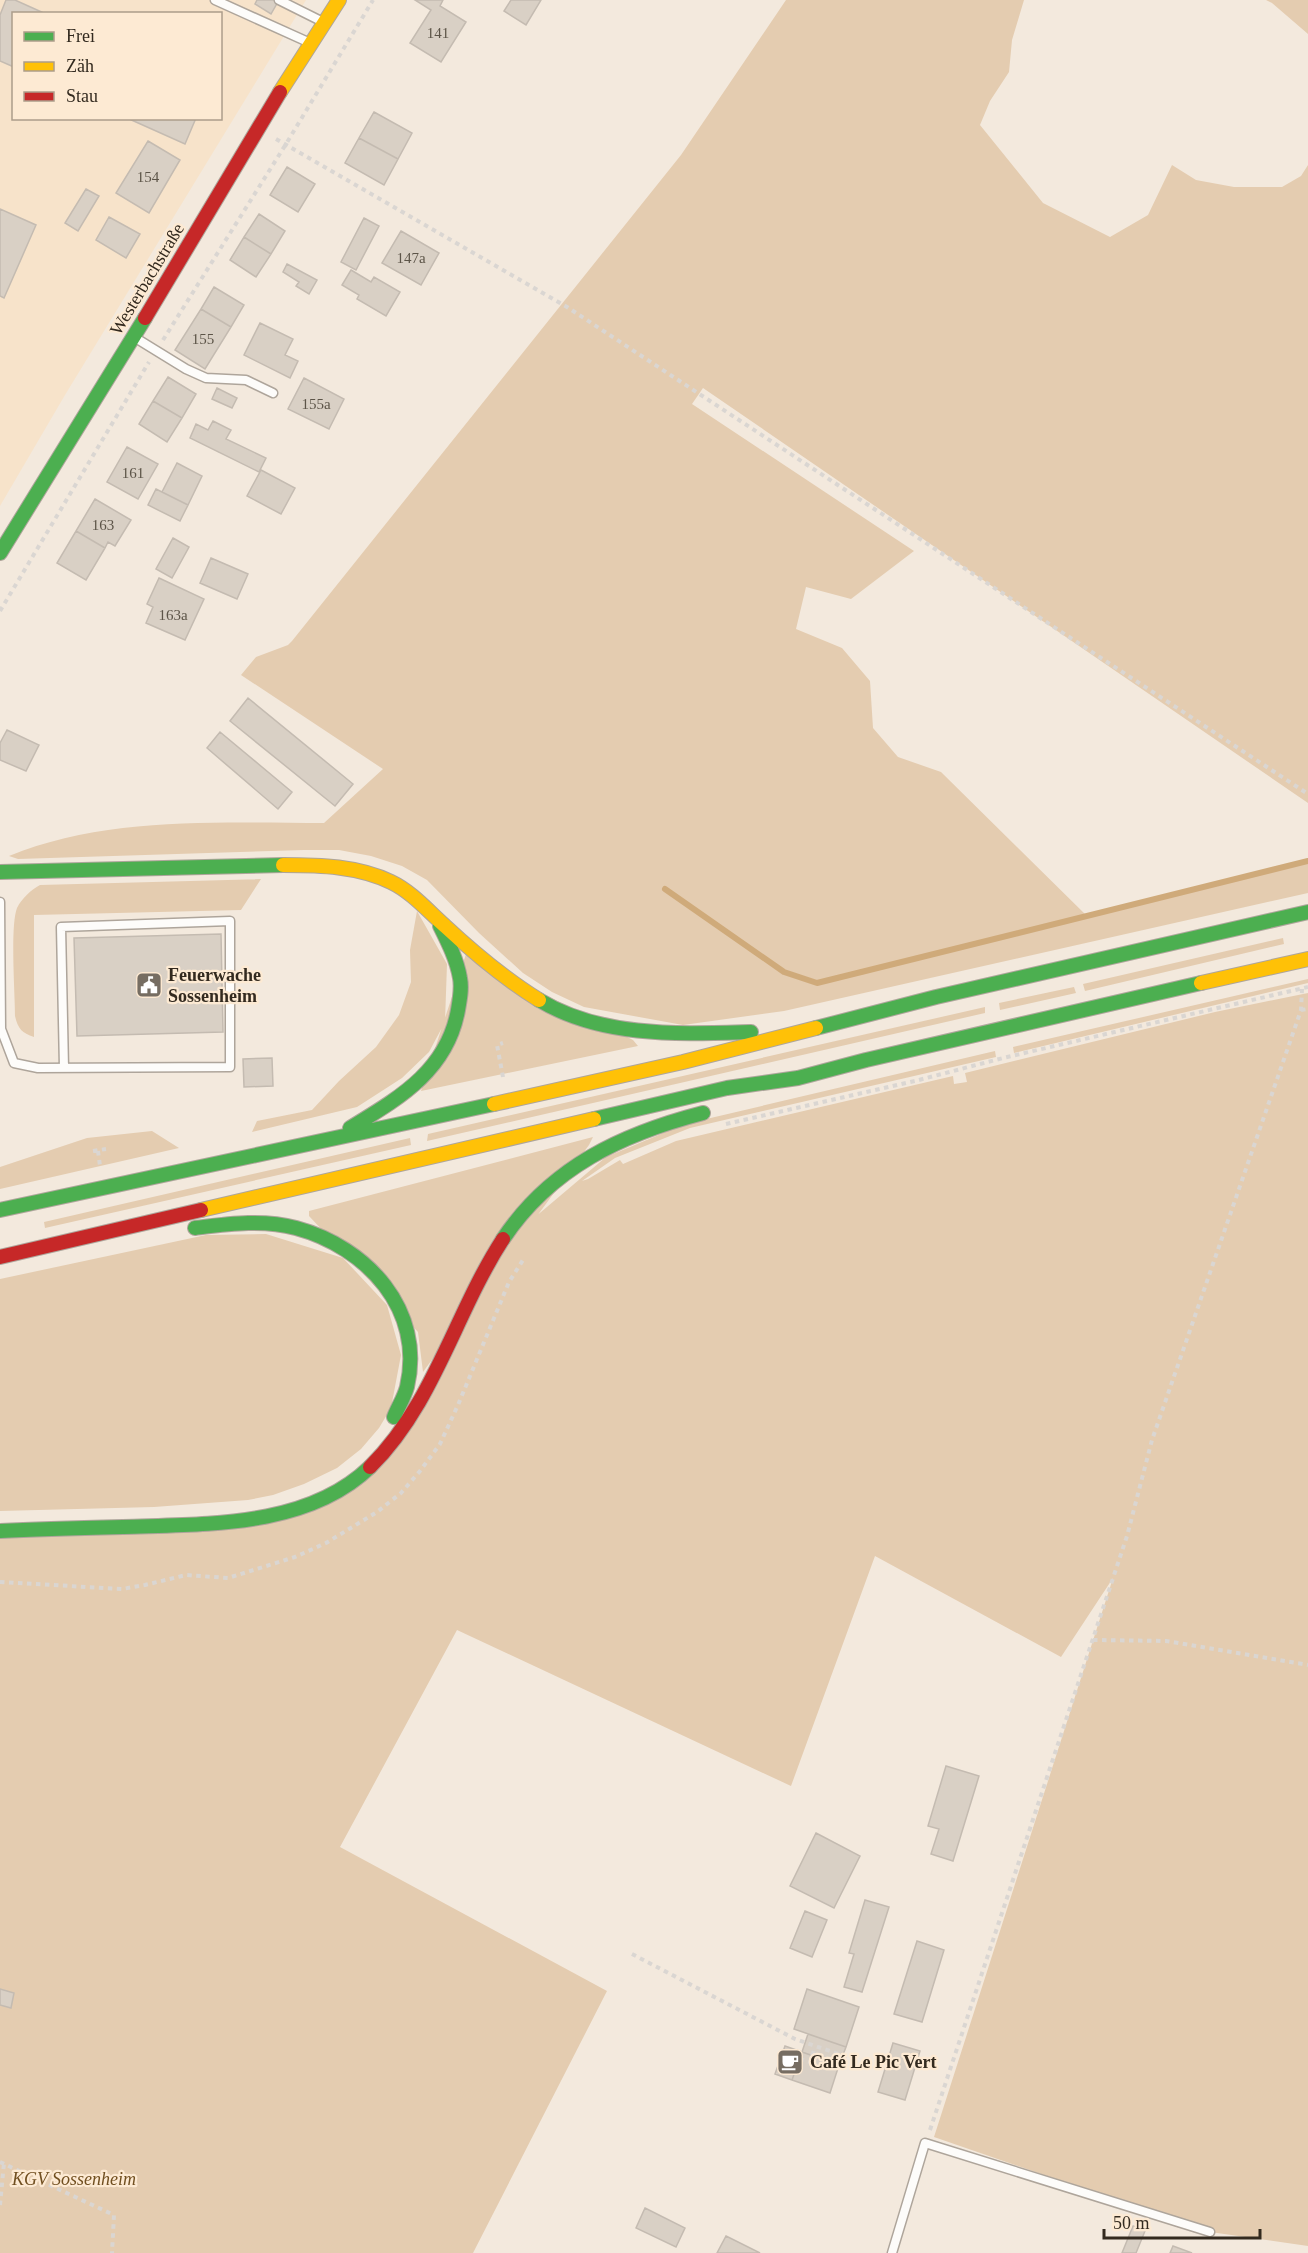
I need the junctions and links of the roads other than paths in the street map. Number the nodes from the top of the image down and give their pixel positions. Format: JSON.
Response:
{"nodes":[{"id":1,"x":216,"y":0,"type":"edge"},
{"id":2,"x":279,"y":0,"type":"edge"},
{"id":3,"x":334,"y":0,"type":"edge"},
{"id":4,"x":339,"y":0,"type":"edge"},
{"id":5,"x":323,"y":22,"type":"junction"},
{"id":6,"x":310,"y":43,"type":"junction"},
{"id":7,"x":134,"y":337,"type":"junction"},
{"id":8,"x":273,"y":393,"type":"dead end"},
{"id":9,"x":0,"y":553,"type":"edge"},
{"id":10,"x":0,"y":872,"type":"edge"},
{"id":11,"x":0,"y":902,"type":"edge"},
{"id":12,"x":1308,"y":912,"type":"edge"},
{"id":13,"x":436,"y":918,"type":"junction"},
{"id":14,"x":1308,"y":959,"type":"edge"},
{"id":15,"x":802,"y":1031,"type":"junction"},
{"id":16,"x":64,"y":1068,"type":"junction"},
{"id":17,"x":798,"y":1078,"type":"junction"},
{"id":18,"x":740,"y":1101,"type":"dead end"},
{"id":19,"x":720,"y":1108,"type":"dead end"},
{"id":20,"x":328,"y":1141,"type":"junction"},
{"id":21,"x":0,"y":1210,"type":"edge"},
{"id":22,"x":117,"y":1229,"type":"junction"},
{"id":23,"x":0,"y":1257,"type":"edge"},
{"id":24,"x":0,"y":1519,"type":"edge"},
{"id":25,"x":0,"y":1531,"type":"edge"},
{"id":26,"x":1210,"y":2232,"type":"dead end"},
{"id":27,"x":892,"y":2253,"type":"edge"}],
"edges":[{"from":1,"to":6,"type":"lane"},
{"from":2,"to":5,"type":"lane"},
{"from":3,"to":5,"type":"main road","name":"Westerbachstraße"},
{"from":4,"to":5,"type":"main road","name":"Westerbachstraße"},
{"from":5,"to":6,"type":"main road","name":"Westerbachstraße"},
{"from":6,"to":7,"type":"main road","name":"Westerbachstraße"},
{"from":7,"to":8,"type":"lane"},
{"from":7,"to":9,"type":"main road","name":"Westerbachstraße"},
{"from":10,"to":13,"type":"main road"},
{"from":11,"to":16,"type":"lane"},
{"from":12,"to":15,"type":"main road"},
{"from":13,"to":15,"type":"main road"},
{"from":13,"to":20,"type":"main road"},
{"from":14,"to":17,"type":"main road"},
{"from":15,"to":20,"type":"main road"},
{"from":16,"to":16,"type":"lane"},
{"from":17,"to":18,"type":"main road"},
{"from":17,"to":22,"type":"main road"},
{"from":19,"to":25,"type":"main road"},
{"from":20,"to":21,"type":"main road"},
{"from":22,"to":23,"type":"main road"},
{"from":22,"to":24,"type":"main road"},
{"from":26,"to":27,"type":"lane"}]}
